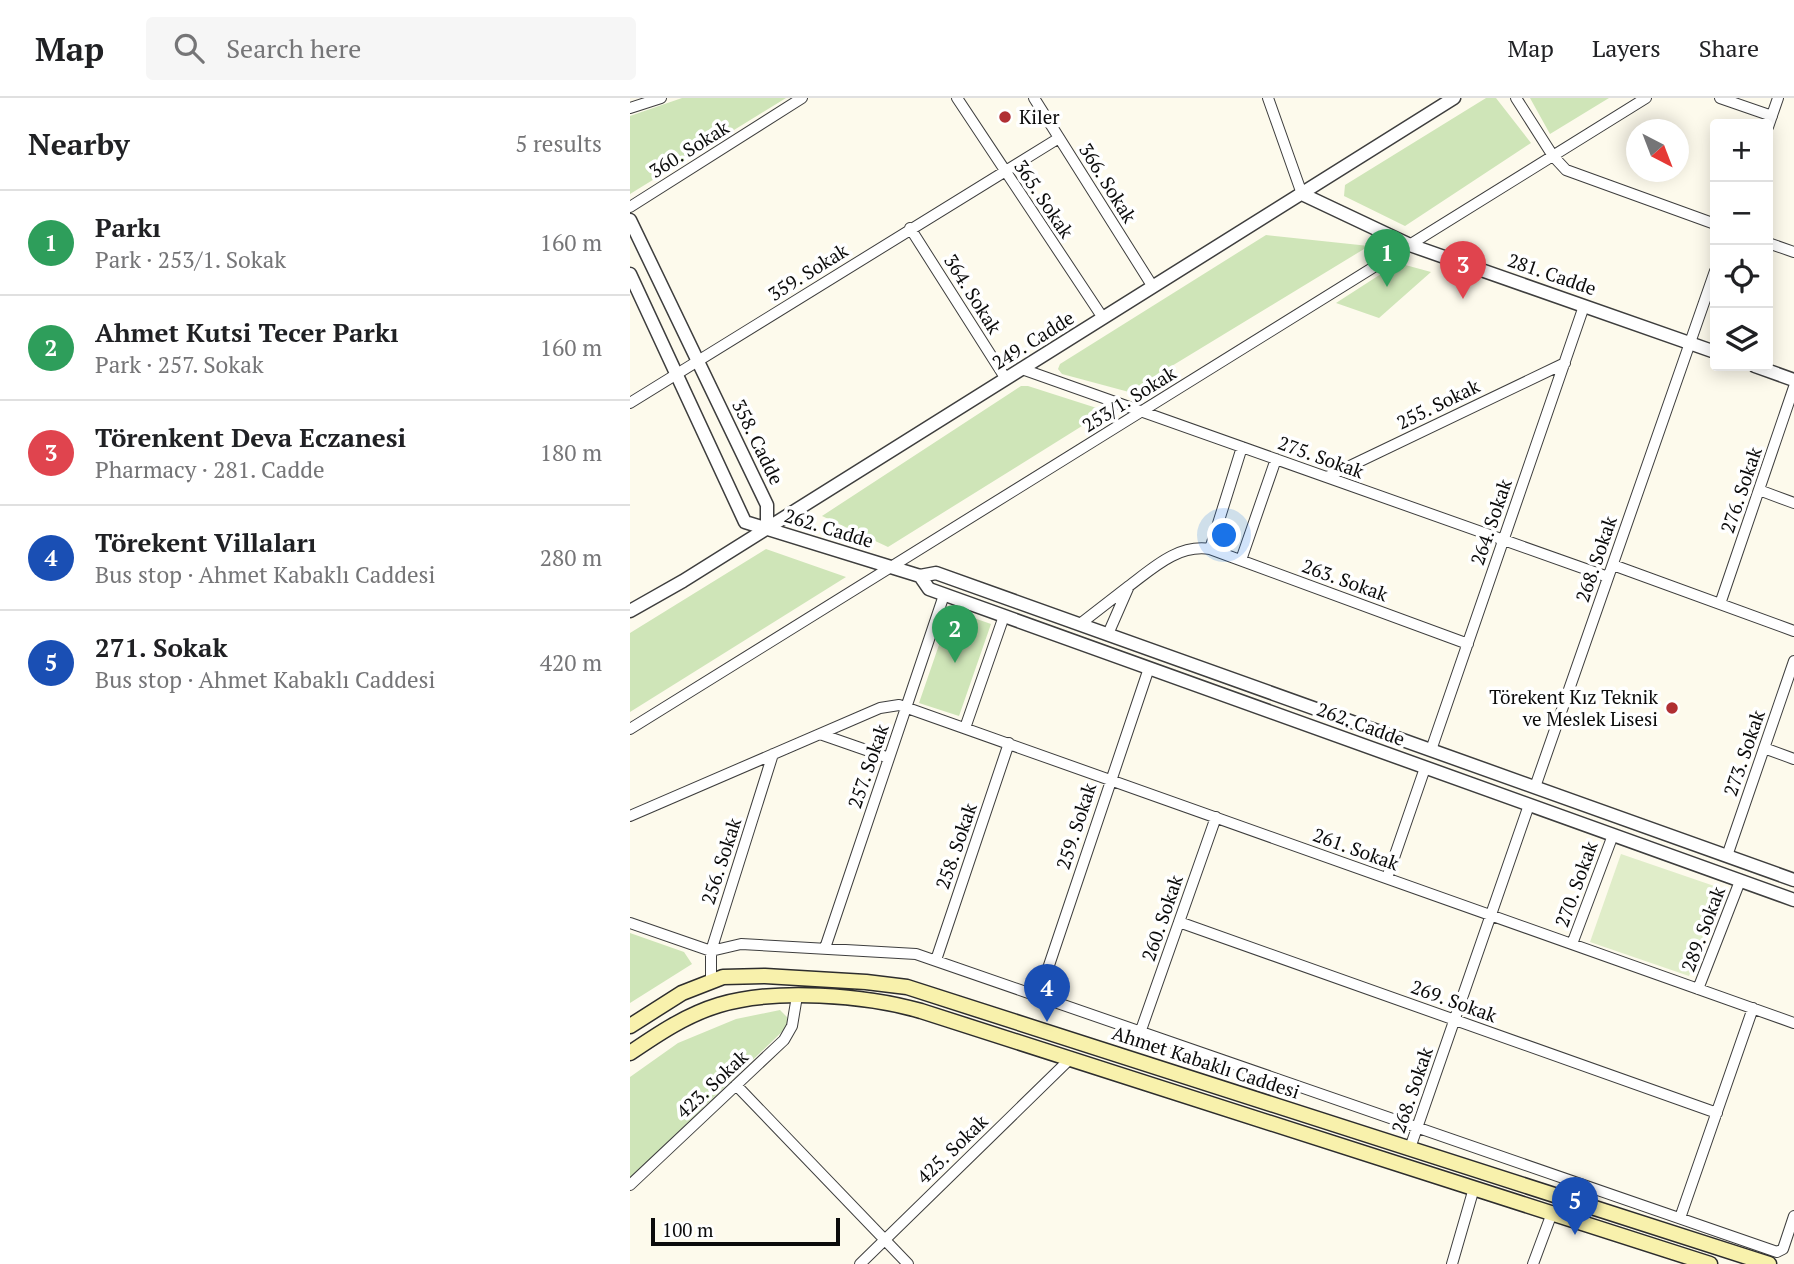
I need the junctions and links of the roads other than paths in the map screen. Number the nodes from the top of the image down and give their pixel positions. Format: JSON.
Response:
{"nodes":[{"id":1,"x":661,"y":98,"type":"edge"},
{"id":2,"x":802,"y":98,"type":"edge"},
{"id":3,"x":957,"y":98,"type":"edge"},
{"id":4,"x":1034,"y":98,"type":"edge"},
{"id":5,"x":1268,"y":98,"type":"edge"},
{"id":6,"x":1454,"y":98,"type":"edge"},
{"id":7,"x":1517,"y":98,"type":"edge"},
{"id":8,"x":1646,"y":98,"type":"edge"},
{"id":9,"x":1720,"y":98,"type":"edge"},
{"id":10,"x":1778,"y":98,"type":"edge"},
{"id":11,"x":630,"y":108,"type":"edge"},
{"id":12,"x":1772,"y":116,"type":"junction"},
{"id":13,"x":1771,"y":119,"type":"edge"},
{"id":14,"x":1059,"y":138,"type":"junction"},
{"id":15,"x":1552,"y":156,"type":"junction"},
{"id":16,"x":1004,"y":172,"type":"junction"},
{"id":17,"x":1302,"y":194,"type":"junction"},
{"id":18,"x":630,"y":207,"type":"edge"},
{"id":19,"x":630,"y":219,"type":"edge"},
{"id":20,"x":1710,"y":222,"type":"edge"},
{"id":21,"x":910,"y":228,"type":"junction"},
{"id":22,"x":1410,"y":245,"type":"junction"},
{"id":23,"x":1773,"y":245,"type":"edge"},
{"id":24,"x":1794,"y":253,"type":"edge"},
{"id":25,"x":630,"y":274,"type":"edge"},
{"id":26,"x":1710,"y":285,"type":"edge"},
{"id":27,"x":1153,"y":287,"type":"junction"},
{"id":28,"x":1584,"y":306,"type":"junction"},
{"id":29,"x":1103,"y":318,"type":"junction"},
{"id":30,"x":1689,"y":343,"type":"junction"},
{"id":31,"x":1710,"y":350,"type":"edge"},
{"id":32,"x":698,"y":361,"type":"junction"},
{"id":33,"x":1564,"y":363,"type":"junction"},
{"id":34,"x":1022,"y":369,"type":"junction"},
{"id":35,"x":1769,"y":371,"type":"edge"},
{"id":36,"x":677,"y":374,"type":"junction"},
{"id":37,"x":1006,"y":379,"type":"junction"},
{"id":38,"x":1794,"y":380,"type":"edge"},
{"id":39,"x":1794,"y":387,"type":"edge"},
{"id":40,"x":630,"y":403,"type":"edge"},
{"id":41,"x":1143,"y":412,"type":"junction"},
{"id":42,"x":1242,"y":447,"type":"junction"},
{"id":43,"x":1276,"y":459,"type":"junction"},
{"id":44,"x":1327,"y":477,"type":"junction"},
{"id":45,"x":1759,"y":490,"type":"junction"},
{"id":46,"x":1794,"y":503,"type":"edge"},
{"id":47,"x":767,"y":529,"type":"junction"},
{"id":48,"x":1504,"y":540,"type":"junction"},
{"id":49,"x":1210,"y":549,"type":"junction"},
{"id":50,"x":1241,"y":560,"type":"junction"},
{"id":51,"x":1613,"y":565,"type":"junction"},
{"id":52,"x":891,"y":567,"type":"junction"},
{"id":53,"x":920,"y":576,"type":"junction"},
{"id":54,"x":1608,"y":577,"type":"junction"},
{"id":55,"x":1129,"y":586,"type":"junction"},
{"id":56,"x":944,"y":595,"type":"junction"},
{"id":57,"x":1720,"y":604,"type":"junction"},
{"id":58,"x":630,"y":611,"type":"edge"},
{"id":59,"x":1004,"y":616,"type":"junction"},
{"id":60,"x":1080,"y":624,"type":"junction"},
{"id":61,"x":1794,"y":631,"type":"edge"},
{"id":62,"x":1108,"y":634,"type":"junction"},
{"id":63,"x":1468,"y":643,"type":"junction"},
{"id":64,"x":1794,"y":661,"type":"edge"},
{"id":65,"x":1149,"y":668,"type":"junction"},
{"id":66,"x":906,"y":707,"type":"junction"},
{"id":67,"x":965,"y":728,"type":"junction"},
{"id":68,"x":630,"y":729,"type":"edge"},
{"id":69,"x":820,"y":734,"type":"junction"},
{"id":70,"x":1009,"y":743,"type":"junction"},
{"id":71,"x":1765,"y":748,"type":"junction"},
{"id":72,"x":1431,"y":750,"type":"junction"},
{"id":73,"x":773,"y":754,"type":"junction"},
{"id":74,"x":889,"y":758,"type":"junction"},
{"id":75,"x":1794,"y":759,"type":"edge"},
{"id":76,"x":1425,"y":768,"type":"junction"},
{"id":77,"x":1110,"y":779,"type":"junction"},
{"id":78,"x":1535,"y":787,"type":"junction"},
{"id":79,"x":1529,"y":805,"type":"junction"},
{"id":80,"x":630,"y":816,"type":"edge"},
{"id":81,"x":1216,"y":817,"type":"junction"},
{"id":82,"x":1613,"y":835,"type":"junction"},
{"id":83,"x":1727,"y":856,"type":"junction"},
{"id":84,"x":1387,"y":878,"type":"junction"},
{"id":85,"x":1794,"y":880,"type":"edge"},
{"id":86,"x":1740,"y":881,"type":"junction"},
{"id":87,"x":1794,"y":900,"type":"edge"},
{"id":88,"x":1491,"y":915,"type":"junction"},
{"id":89,"x":1179,"y":922,"type":"junction"},
{"id":90,"x":630,"y":923,"type":"edge"},
{"id":91,"x":1572,"y":944,"type":"junction"},
{"id":92,"x":825,"y":948,"type":"junction"},
{"id":93,"x":711,"y":951,"type":"junction"},
{"id":94,"x":936,"y":960,"type":"junction"},
{"id":95,"x":711,"y":981,"type":"junction"},
{"id":96,"x":1698,"y":989,"type":"junction"},
{"id":97,"x":1039,"y":995,"type":"junction"},
{"id":98,"x":797,"y":996,"type":"junction"},
{"id":99,"x":718,"y":1005,"type":"junction"},
{"id":100,"x":1753,"y":1009,"type":"junction"},
{"id":101,"x":1455,"y":1020,"type":"junction"},
{"id":102,"x":1794,"y":1023,"type":"edge"},
{"id":103,"x":630,"y":1026,"type":"edge"},
{"id":104,"x":1141,"y":1030,"type":"junction"},
{"id":105,"x":630,"y":1053,"type":"edge"},
{"id":106,"x":1070,"y":1059,"type":"junction"},
{"id":107,"x":736,"y":1085,"type":"junction"},
{"id":108,"x":1717,"y":1113,"type":"junction"},
{"id":109,"x":1417,"y":1129,"type":"junction"},
{"id":110,"x":1410,"y":1149,"type":"junction"},
{"id":111,"x":630,"y":1185,"type":"edge"},
{"id":112,"x":1474,"y":1188,"type":"junction"},
{"id":113,"x":1552,"y":1213,"type":"junction"},
{"id":114,"x":1794,"y":1216,"type":"edge"},
{"id":115,"x":1680,"y":1219,"type":"junction"},
{"id":116,"x":885,"y":1240,"type":"junction"},
{"id":117,"x":860,"y":1264,"type":"edge"},
{"id":118,"x":908,"y":1264,"type":"edge"},
{"id":119,"x":1452,"y":1264,"type":"edge"},
{"id":120,"x":1533,"y":1264,"type":"edge"},
{"id":121,"x":1710,"y":1264,"type":"edge"},
{"id":122,"x":1769,"y":1264,"type":"edge"}],
"edges":[{"from":1,"to":11,"type":"street"},
{"from":2,"to":18,"type":"street","name":"360. Sokak"},
{"from":3,"to":16,"type":"street","name":"365. Sokak"},
{"from":4,"to":14,"type":"street","name":"366. Sokak"},
{"from":5,"to":17,"type":"street"},
{"from":6,"to":17,"type":"street","name":"249. Cadde"},
{"from":7,"to":15,"type":"street"},
{"from":8,"to":15,"type":"street","name":"253/1. Sokak"},
{"from":9,"to":12,"type":"street"},
{"from":10,"to":12,"type":"street"},
{"from":12,"to":13,"type":"street"},
{"from":14,"to":16,"type":"street","name":"359. Sokak"},
{"from":14,"to":27,"type":"street","name":"366. Sokak"},
{"from":15,"to":20,"type":"street"},
{"from":15,"to":22,"type":"street","name":"253/1. Sokak"},
{"from":16,"to":21,"type":"street","name":"359. Sokak"},
{"from":16,"to":29,"type":"street","name":"365. Sokak"},
{"from":17,"to":22,"type":"street","name":"281. Cadde"},
{"from":17,"to":27,"type":"street","name":"249. Cadde"},
{"from":19,"to":32,"type":"street","name":"358. Cadde"},
{"from":21,"to":32,"type":"street","name":"359. Sokak"},
{"from":21,"to":37,"type":"street","name":"364. Sokak"},
{"from":22,"to":28,"type":"street","name":"281. Cadde"},
{"from":22,"to":41,"type":"street","name":"253/1. Sokak"},
{"from":23,"to":24,"type":"street"},
{"from":25,"to":36,"type":"street"},
{"from":26,"to":30,"type":"street","name":"268. Sokak"},
{"from":27,"to":29,"type":"street","name":"249. Cadde"},
{"from":28,"to":30,"type":"street","name":"281. Cadde"},
{"from":28,"to":33,"type":"street","name":"264. Sokak"},
{"from":29,"to":34,"type":"street","name":"249. Cadde"},
{"from":30,"to":31,"type":"street","name":"281. Cadde"},
{"from":30,"to":51,"type":"street","name":"268. Sokak"},
{"from":32,"to":36,"type":"street","name":"359. Sokak"},
{"from":32,"to":47,"type":"street","name":"358. Cadde"},
{"from":33,"to":44,"type":"street","name":"255. Sokak"},
{"from":33,"to":48,"type":"street","name":"264. Sokak"},
{"from":34,"to":37,"type":"street","name":"249. Cadde"},
{"from":34,"to":41,"type":"street","name":"275. Sokak"},
{"from":35,"to":38,"type":"street"},
{"from":36,"to":40,"type":"street","name":"359. Sokak"},
{"from":36,"to":47,"type":"street"},
{"from":37,"to":47,"type":"street","name":"249. Cadde"},
{"from":39,"to":45,"type":"street","name":"276. Sokak"},
{"from":41,"to":42,"type":"street","name":"275. Sokak"},
{"from":41,"to":52,"type":"street","name":"253/1. Sokak"},
{"from":42,"to":43,"type":"street","name":"275. Sokak"},
{"from":42,"to":49,"type":"street"},
{"from":43,"to":44,"type":"street","name":"275. Sokak"},
{"from":43,"to":50,"type":"street"},
{"from":44,"to":48,"type":"street","name":"275. Sokak"},
{"from":45,"to":46,"type":"street"},
{"from":45,"to":57,"type":"street","name":"276. Sokak"},
{"from":47,"to":52,"type":"street","name":"262. Cadde"},
{"from":47,"to":58,"type":"street","name":"249. Cadde"},
{"from":48,"to":54,"type":"street","name":"275. Sokak"},
{"from":48,"to":63,"type":"street","name":"264. Sokak"},
{"from":49,"to":50,"type":"street","name":"263. Sokak"},
{"from":49,"to":55,"type":"street"},
{"from":50,"to":63,"type":"street","name":"263. Sokak"},
{"from":51,"to":54,"type":"street","name":"268. Sokak"},
{"from":51,"to":57,"type":"street"},
{"from":52,"to":53,"type":"street","name":"262. Cadde"},
{"from":52,"to":68,"type":"street","name":"253/1. Sokak"},
{"from":53,"to":56,"type":"street","name":"262. Cadde"},
{"from":53,"to":60,"type":"street","name":"262. Cadde"},
{"from":54,"to":78,"type":"street","name":"268. Sokak"},
{"from":55,"to":60,"type":"street"},
{"from":55,"to":62,"type":"street"},
{"from":56,"to":59,"type":"street","name":"262. Cadde"},
{"from":56,"to":66,"type":"street","name":"257. Sokak"},
{"from":57,"to":61,"type":"street"},
{"from":59,"to":65,"type":"street","name":"262. Cadde"},
{"from":59,"to":67,"type":"street"},
{"from":60,"to":62,"type":"street","name":"262. Cadde"},
{"from":62,"to":72,"type":"street","name":"262. Cadde"},
{"from":63,"to":72,"type":"street","name":"264. Sokak"},
{"from":64,"to":71,"type":"street","name":"273. Sokak"},
{"from":65,"to":76,"type":"street","name":"262. Cadde"},
{"from":65,"to":77,"type":"street","name":"259. Sokak"},
{"from":66,"to":67,"type":"street","name":"261. Sokak"},
{"from":66,"to":69,"type":"street"},
{"from":66,"to":74,"type":"street","name":"257. Sokak"},
{"from":67,"to":70,"type":"street","name":"261. Sokak"},
{"from":69,"to":73,"type":"street"},
{"from":69,"to":74,"type":"street"},
{"from":70,"to":77,"type":"street","name":"261. Sokak"},
{"from":70,"to":94,"type":"street","name":"258. Sokak"},
{"from":71,"to":75,"type":"street"},
{"from":71,"to":83,"type":"street","name":"273. Sokak"},
{"from":72,"to":78,"type":"street","name":"262. Cadde"},
{"from":73,"to":80,"type":"street"},
{"from":73,"to":93,"type":"street","name":"256. Sokak"},
{"from":74,"to":92,"type":"street","name":"257. Sokak"},
{"from":76,"to":79,"type":"street","name":"262. Cadde"},
{"from":76,"to":84,"type":"street"},
{"from":77,"to":81,"type":"street","name":"261. Sokak"},
{"from":77,"to":97,"type":"street","name":"259. Sokak"},
{"from":78,"to":79,"type":"street"},
{"from":78,"to":83,"type":"street","name":"262. Cadde"},
{"from":79,"to":82,"type":"street","name":"262. Cadde"},
{"from":79,"to":88,"type":"street","name":"268. Sokak"},
{"from":81,"to":84,"type":"street","name":"261. Sokak"},
{"from":81,"to":89,"type":"street","name":"260. Sokak"},
{"from":82,"to":86,"type":"street","name":"262. Cadde"},
{"from":82,"to":91,"type":"street","name":"270. Sokak"},
{"from":83,"to":85,"type":"street","name":"262. Cadde"},
{"from":84,"to":88,"type":"street","name":"261. Sokak"},
{"from":86,"to":87,"type":"street","name":"262. Cadde"},
{"from":86,"to":96,"type":"street","name":"289. Sokak"},
{"from":88,"to":91,"type":"street","name":"261. Sokak"},
{"from":88,"to":101,"type":"street","name":"268. Sokak"},
{"from":89,"to":101,"type":"street","name":"269. Sokak"},
{"from":89,"to":104,"type":"street","name":"260. Sokak"},
{"from":90,"to":93,"type":"street"},
{"from":91,"to":96,"type":"street","name":"261. Sokak"},
{"from":92,"to":93,"type":"street"},
{"from":92,"to":94,"type":"street"},
{"from":93,"to":95,"type":"street","name":"256. Sokak"},
{"from":94,"to":97,"type":"street"},
{"from":95,"to":99,"type":"main road"},
{"from":95,"to":103,"type":"main road","name":"Ahmet Kabaklı Caddesi"},
{"from":95,"to":110,"type":"main road","name":"Ahmet Kabaklı Caddesi"},
{"from":96,"to":100,"type":"street","name":"261. Sokak"},
{"from":97,"to":104,"type":"street"},
{"from":98,"to":99,"type":"main road","name":"Ahmet Kabaklı Caddesi"},
{"from":98,"to":106,"type":"main road","name":"Ahmet Kabaklı Caddesi"},
{"from":98,"to":107,"type":"street","name":"423. Sokak"},
{"from":99,"to":105,"type":"main road","name":"Ahmet Kabaklı Caddesi"},
{"from":100,"to":102,"type":"street","name":"261. Sokak"},
{"from":100,"to":108,"type":"street"},
{"from":101,"to":108,"type":"street","name":"269. Sokak"},
{"from":101,"to":109,"type":"street","name":"268. Sokak"},
{"from":104,"to":109,"type":"street"},
{"from":106,"to":112,"type":"main road","name":"Ahmet Kabaklı Caddesi"},
{"from":106,"to":116,"type":"street","name":"425. Sokak"},
{"from":107,"to":111,"type":"street","name":"423. Sokak"},
{"from":107,"to":116,"type":"street"},
{"from":108,"to":115,"type":"street"},
{"from":109,"to":110,"type":"street","name":"268. Sokak"},
{"from":109,"to":115,"type":"street"},
{"from":110,"to":122,"type":"main road","name":"Ahmet Kabaklı Caddesi"},
{"from":112,"to":113,"type":"main road","name":"Ahmet Kabaklı Caddesi"},
{"from":112,"to":119,"type":"street"},
{"from":113,"to":120,"type":"street"},
{"from":113,"to":121,"type":"main road","name":"Ahmet Kabaklı Caddesi"},
{"from":114,"to":115,"type":"street"},
{"from":116,"to":117,"type":"street","name":"425. Sokak"},
{"from":116,"to":118,"type":"street"}]}
